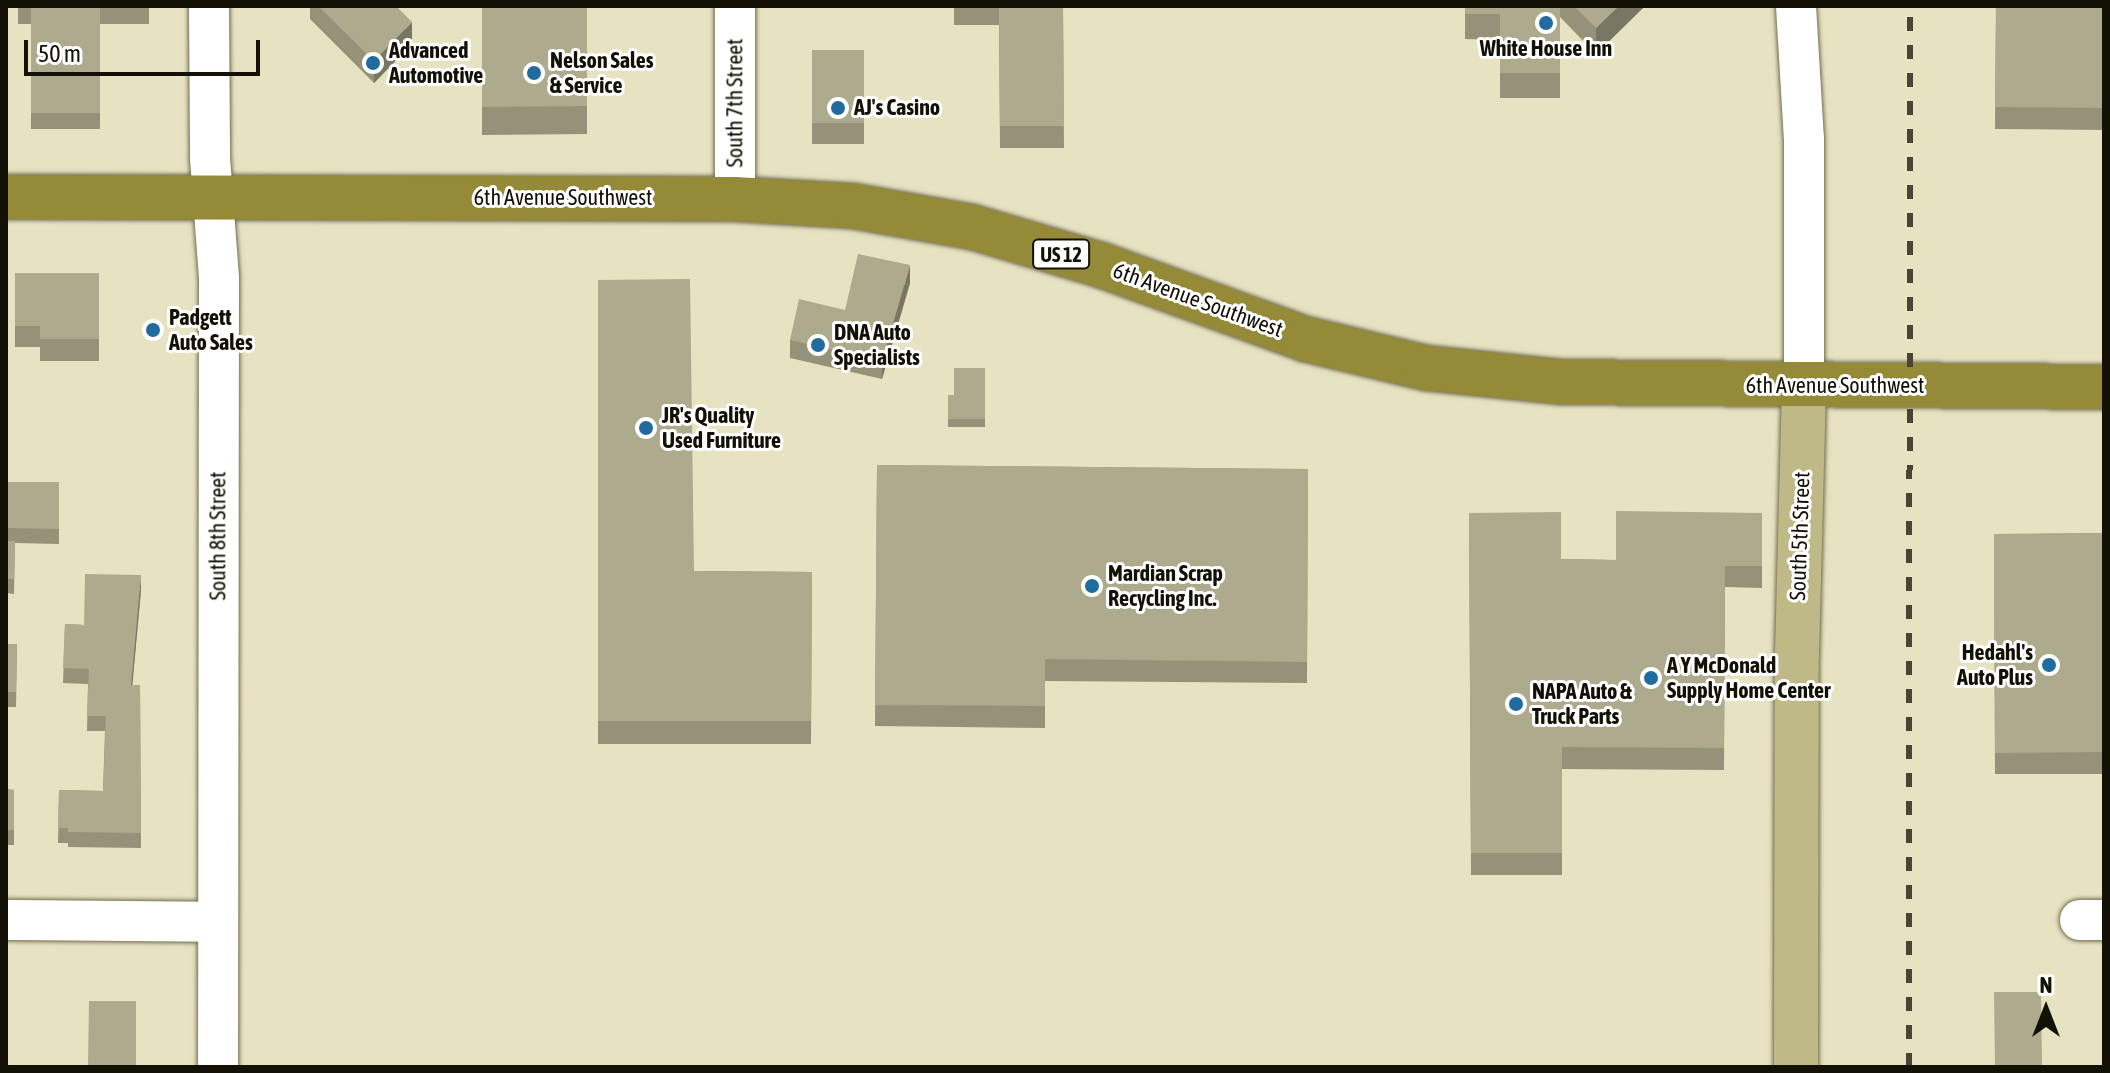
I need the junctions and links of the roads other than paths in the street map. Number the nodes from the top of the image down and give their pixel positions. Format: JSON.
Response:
{"nodes":[{"id":1,"x":209,"y":6,"type":"edge"},
{"id":2,"x":735,"y":6,"type":"edge"},
{"id":3,"x":1796,"y":6,"type":"edge"},
{"id":4,"x":6,"y":197,"type":"edge"},
{"id":5,"x":214,"y":197,"type":"junction"},
{"id":6,"x":735,"y":199,"type":"junction"},
{"id":7,"x":1804,"y":385,"type":"junction"},
{"id":8,"x":2104,"y":387,"type":"edge"},
{"id":9,"x":6,"y":920,"type":"edge"},
{"id":10,"x":217,"y":922,"type":"junction"},
{"id":11,"x":218,"y":1067,"type":"edge"},
{"id":12,"x":1796,"y":1067,"type":"edge"}],
"edges":[{"from":1,"to":5,"type":"street","name":"South 8th Street"},
{"from":2,"to":6,"type":"street","name":"South 7th Street"},
{"from":3,"to":7,"type":"street","name":"South 5th Street"},
{"from":4,"to":5,"type":"highway","name":"6th Avenue Southwest","number":"US 12"},
{"from":5,"to":6,"type":"highway","name":"6th Avenue Southwest","number":"US 12"},
{"from":5,"to":10,"type":"street","name":"South 8th Street"},
{"from":6,"to":7,"type":"highway","name":"6th Avenue Southwest","number":"US 12"},
{"from":7,"to":8,"type":"highway","name":"6th Avenue Southwest","number":"US 12"},
{"from":7,"to":12,"type":"main road","name":"South 5th Street"},
{"from":9,"to":10,"type":"street"},
{"from":10,"to":11,"type":"street","name":"South 8th Street"}]}
